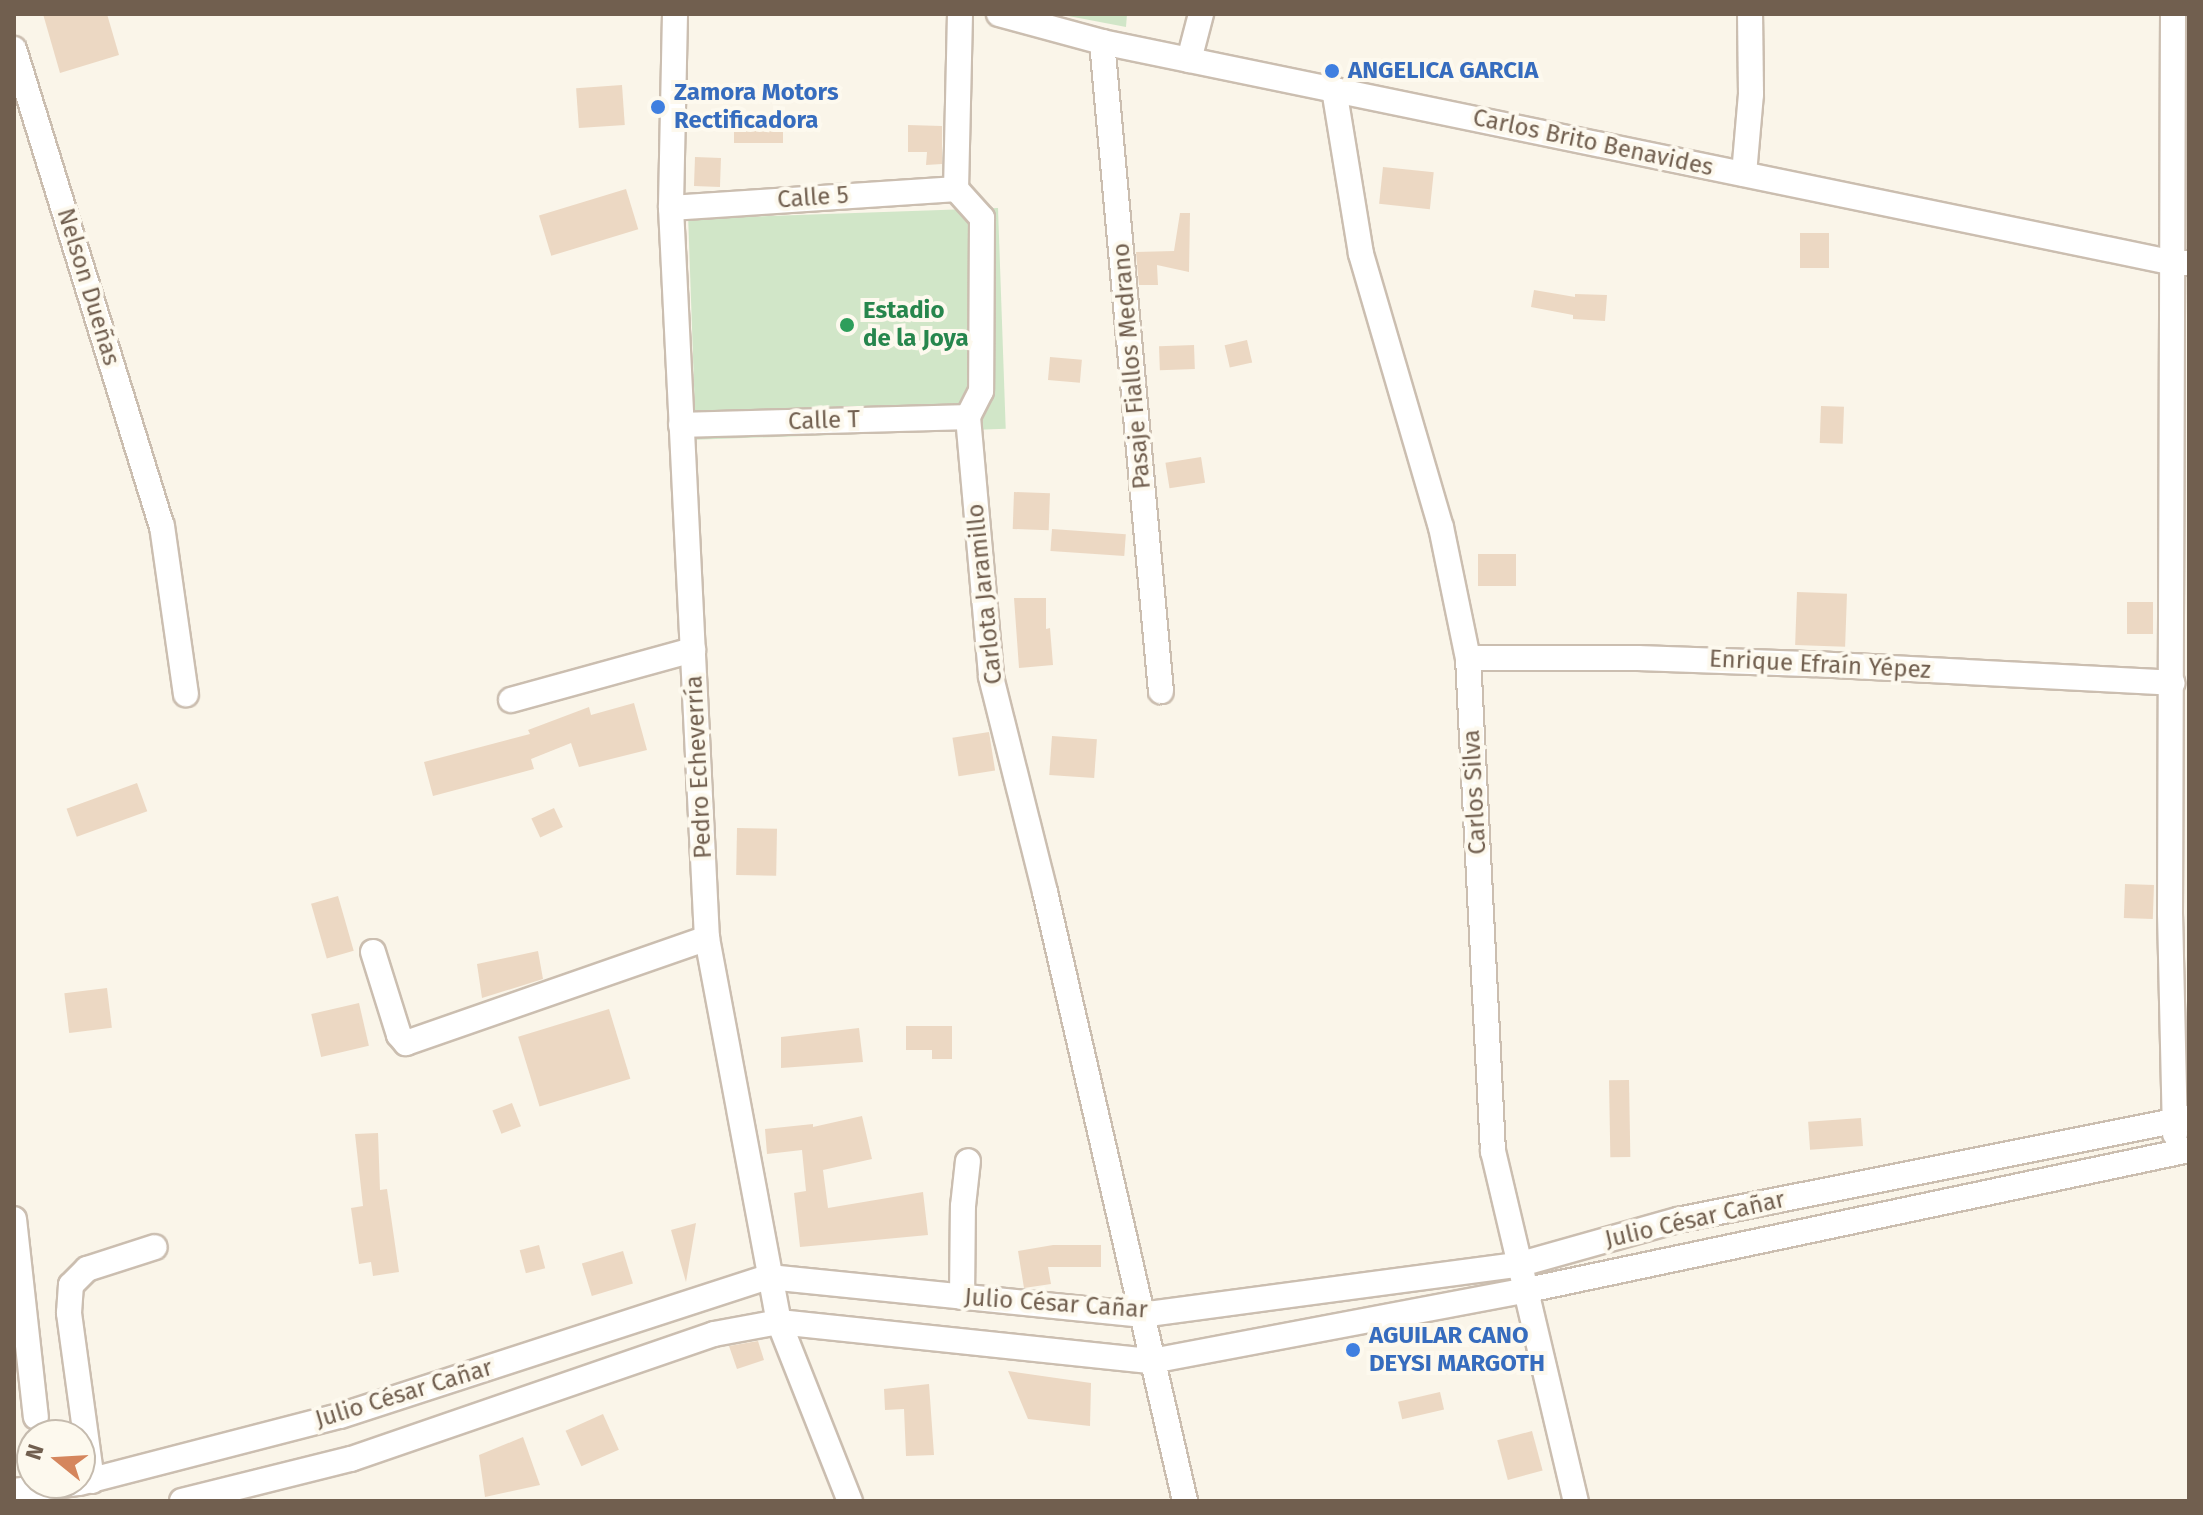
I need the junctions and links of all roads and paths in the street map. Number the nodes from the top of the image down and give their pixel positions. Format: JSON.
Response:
{"nodes":[{"id":1,"x":675,"y":14,"type":"edge"},
{"id":2,"x":960,"y":14,"type":"edge"},
{"id":3,"x":999,"y":14,"type":"edge"},
{"id":4,"x":1201,"y":14,"type":"edge"},
{"id":5,"x":1750,"y":14,"type":"edge"},
{"id":6,"x":2173,"y":14,"type":"edge"},
{"id":7,"x":1102,"y":42,"type":"junction"},
{"id":8,"x":14,"y":49,"type":"edge"},
{"id":9,"x":1189,"y":60,"type":"junction"},
{"id":10,"x":1334,"y":89,"type":"junction"},
{"id":11,"x":1744,"y":174,"type":"junction"},
{"id":12,"x":956,"y":189,"type":"junction"},
{"id":13,"x":671,"y":208,"type":"junction"},
{"id":14,"x":2182,"y":263,"type":"edge"},
{"id":15,"x":968,"y":417,"type":"junction"},
{"id":16,"x":681,"y":425,"type":"junction"},
{"id":17,"x":693,"y":650,"type":"junction"},
{"id":18,"x":1468,"y":658,"type":"junction"},
{"id":19,"x":2172,"y":683,"type":"junction"},
{"id":20,"x":1161,"y":691,"type":"dead end"},
{"id":21,"x":186,"y":694,"type":"dead end"},
{"id":22,"x":511,"y":700,"type":"dead end"},
{"id":23,"x":707,"y":938,"type":"junction"},
{"id":24,"x":373,"y":952,"type":"dead end"},
{"id":25,"x":2182,"y":1119,"type":"edge"},
{"id":26,"x":2183,"y":1152,"type":"edge"},
{"id":27,"x":968,"y":1161,"type":"dead end"},
{"id":28,"x":14,"y":1219,"type":"edge"},
{"id":29,"x":155,"y":1247,"type":"dead end"},
{"id":30,"x":1521,"y":1264,"type":"junction"},
{"id":31,"x":17,"y":1271,"type":"edge"},
{"id":32,"x":769,"y":1277,"type":"junction"},
{"id":33,"x":1528,"y":1290,"type":"junction"},
{"id":34,"x":962,"y":1297,"type":"junction"},
{"id":35,"x":1141,"y":1315,"type":"junction"},
{"id":36,"x":779,"y":1322,"type":"junction"},
{"id":37,"x":1152,"y":1361,"type":"junction"},
{"id":38,"x":36,"y":1417,"type":"dead end"},
{"id":39,"x":78,"y":1419,"type":"edge"},
{"id":40,"x":96,"y":1479,"type":"edge"},
{"id":41,"x":182,"y":1501,"type":"edge"},
{"id":42,"x":850,"y":1501,"type":"edge"},
{"id":43,"x":1185,"y":1501,"type":"edge"},
{"id":44,"x":1576,"y":1501,"type":"edge"}],
"edges":[{"from":1,"to":13,"type":"street","name":"Pedro Echeverría"},
{"from":2,"to":12,"type":"street"},
{"from":3,"to":7,"type":"street","name":"Carlos Brito Benavides"},
{"from":4,"to":9,"type":"street"},
{"from":5,"to":11,"type":"street"},
{"from":6,"to":14,"type":"street"},
{"from":7,"to":9,"type":"street","name":"Carlos Brito Benavides"},
{"from":7,"to":20,"type":"street","name":"Pasaje Fiallos Medrano"},
{"from":8,"to":21,"type":"street","name":"Nelson Dueñas"},
{"from":9,"to":10,"type":"street","name":"Carlos Brito Benavides"},
{"from":10,"to":11,"type":"street","name":"Carlos Brito Benavides"},
{"from":10,"to":18,"type":"street","name":"Carlos Silva"},
{"from":11,"to":14,"type":"street","name":"Carlos Brito Benavides"},
{"from":12,"to":13,"type":"street","name":"Calle 5"},
{"from":12,"to":15,"type":"street","name":"Carlota Jaramillo"},
{"from":13,"to":16,"type":"street","name":"Pedro Echeverría"},
{"from":14,"to":19,"type":"street"},
{"from":15,"to":16,"type":"street","name":"Calle T"},
{"from":15,"to":35,"type":"street","name":"Carlota Jaramillo"},
{"from":16,"to":17,"type":"street","name":"Pedro Echeverría"},
{"from":17,"to":22,"type":"street"},
{"from":17,"to":23,"type":"street","name":"Pedro Echeverría"},
{"from":18,"to":19,"type":"street","name":"Enrique Efraín Yépez"},
{"from":18,"to":30,"type":"street","name":"Carlos Silva"},
{"from":19,"to":25,"type":"street"},
{"from":23,"to":24,"type":"street"},
{"from":23,"to":32,"type":"street","name":"Pedro Echeverría"},
{"from":25,"to":26,"type":"street"},
{"from":25,"to":30,"type":"street","name":"Julio César Cañar"},
{"from":26,"to":33,"type":"street","name":"Julio César Cañar"},
{"from":27,"to":34,"type":"street"},
{"from":28,"to":31,"type":"street"},
{"from":29,"to":39,"type":"street"},
{"from":30,"to":33,"type":"street","name":"Carlos Silva"},
{"from":30,"to":35,"type":"street","name":"Julio César Cañar"},
{"from":31,"to":38,"type":"street"},
{"from":32,"to":34,"type":"street","name":"Julio César Cañar"},
{"from":32,"to":36,"type":"street","name":"Pedro Echeverría"},
{"from":32,"to":40,"type":"street","name":"Julio César Cañar"},
{"from":33,"to":37,"type":"street","name":"Julio César Cañar"},
{"from":33,"to":44,"type":"street","name":"Carlos Silva"},
{"from":34,"to":35,"type":"street","name":"Julio César Cañar"},
{"from":35,"to":37,"type":"street","name":"Carlota Jaramillo"},
{"from":36,"to":37,"type":"street","name":"Julio César Cañar"},
{"from":36,"to":41,"type":"street","name":"Julio César Cañar"},
{"from":36,"to":42,"type":"street","name":"Pedro Echeverría"},
{"from":37,"to":43,"type":"street","name":"Carlota Jaramillo"}]}
